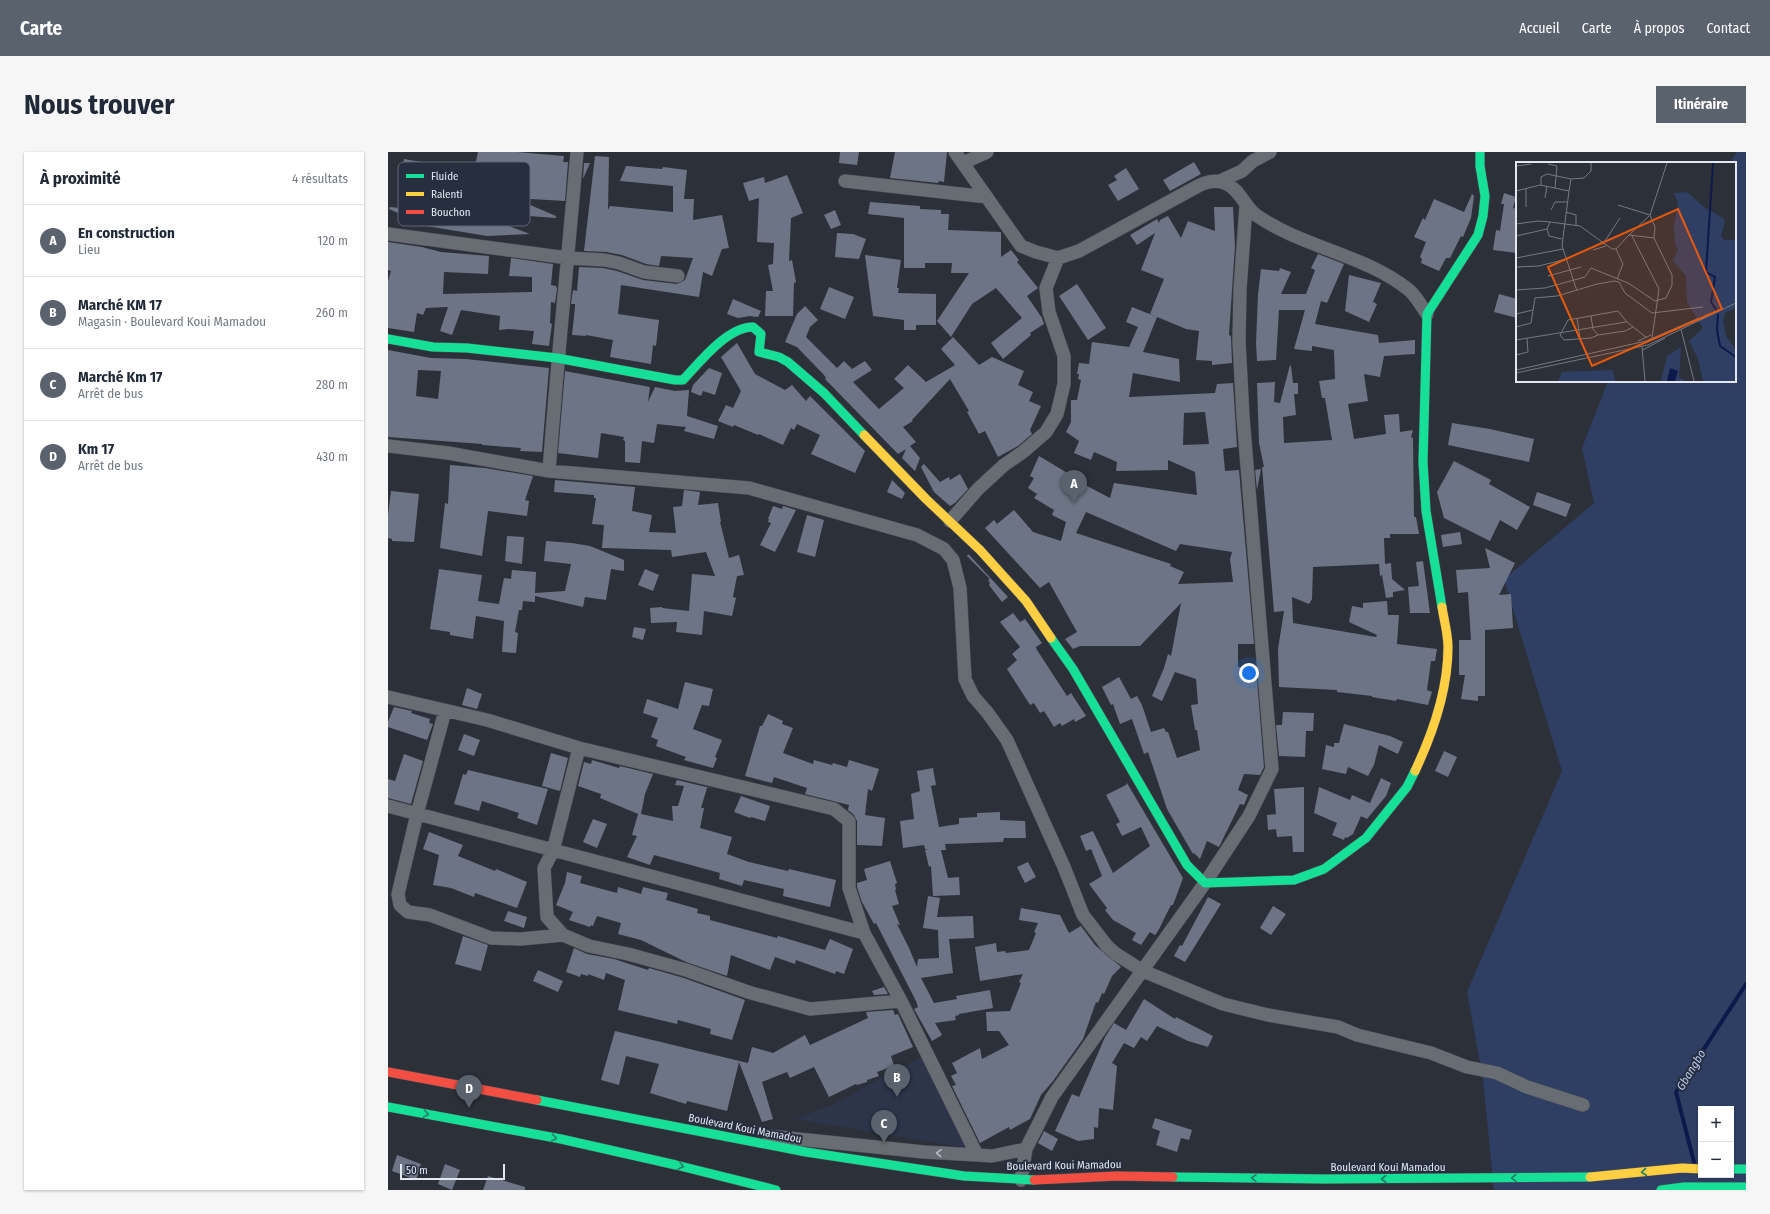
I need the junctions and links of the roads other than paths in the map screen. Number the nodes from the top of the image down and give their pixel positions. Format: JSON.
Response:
{"nodes":[{"id":1,"x":577,"y":152,"type":"edge"},
{"id":2,"x":955,"y":152,"type":"edge"},
{"id":3,"x":986,"y":152,"type":"edge"},
{"id":4,"x":1270,"y":152,"type":"edge"},
{"id":5,"x":1480,"y":152,"type":"edge"},
{"id":6,"x":963,"y":163,"type":"junction"},
{"id":7,"x":845,"y":181,"type":"dead end"},
{"id":8,"x":1220,"y":181,"type":"junction"},
{"id":9,"x":987,"y":197,"type":"junction"},
{"id":10,"x":1246,"y":206,"type":"junction"},
{"id":11,"x":388,"y":234,"type":"edge"},
{"id":12,"x":568,"y":258,"type":"junction"},
{"id":13,"x":1058,"y":258,"type":"junction"},
{"id":14,"x":678,"y":276,"type":"dead end"},
{"id":15,"x":1427,"y":314,"type":"junction"},
{"id":16,"x":388,"y":339,"type":"edge"},
{"id":17,"x":557,"y":358,"type":"junction"},
{"id":18,"x":388,"y":446,"type":"edge"},
{"id":19,"x":549,"y":471,"type":"junction"},
{"id":20,"x":950,"y":521,"type":"junction"},
{"id":21,"x":388,"y":697,"type":"edge"},
{"id":22,"x":445,"y":711,"type":"junction"},
{"id":23,"x":579,"y":748,"type":"junction"},
{"id":24,"x":388,"y":806,"type":"edge"},
{"id":25,"x":417,"y":814,"type":"junction"},
{"id":26,"x":553,"y":851,"type":"junction"},
{"id":27,"x":1205,"y":883,"type":"junction"},
{"id":28,"x":393,"y":890,"type":"edge"},
{"id":29,"x":864,"y":933,"type":"junction"},
{"id":30,"x":563,"y":935,"type":"junction"},
{"id":31,"x":1143,"y":971,"type":"junction"},
{"id":32,"x":901,"y":1001,"type":"junction"},
{"id":33,"x":388,"y":1072,"type":"edge"},
{"id":34,"x":1583,"y":1104,"type":"dead end"},
{"id":35,"x":388,"y":1108,"type":"edge"},
{"id":36,"x":697,"y":1131,"type":"junction"},
{"id":37,"x":1026,"y":1149,"type":"junction"},
{"id":38,"x":977,"y":1155,"type":"junction"},
{"id":39,"x":1698,"y":1168,"type":"edge"},
{"id":40,"x":1734,"y":1169,"type":"edge"},
{"id":41,"x":1746,"y":1169,"type":"edge"},
{"id":42,"x":1021,"y":1180,"type":"junction"},
{"id":43,"x":1746,"y":1187,"type":"edge"},
{"id":44,"x":776,"y":1190,"type":"edge"},
{"id":45,"x":1660,"y":1190,"type":"edge"}],
"edges":[{"from":1,"to":12,"type":"street"},
{"from":2,"to":6,"type":"street"},
{"from":3,"to":6,"type":"street"},
{"from":4,"to":8,"type":"street"},
{"from":5,"to":15,"type":"street"},
{"from":6,"to":9,"type":"street"},
{"from":7,"to":9,"type":"street"},
{"from":8,"to":10,"type":"street"},
{"from":8,"to":13,"type":"street"},
{"from":9,"to":13,"type":"street"},
{"from":10,"to":15,"type":"street"},
{"from":10,"to":27,"type":"street"},
{"from":11,"to":12,"type":"street"},
{"from":12,"to":14,"type":"street"},
{"from":12,"to":17,"type":"street"},
{"from":13,"to":20,"type":"street"},
{"from":15,"to":27,"type":"street"},
{"from":16,"to":17,"type":"street"},
{"from":17,"to":19,"type":"street"},
{"from":17,"to":20,"type":"street"},
{"from":18,"to":19,"type":"street"},
{"from":19,"to":31,"type":"street"},
{"from":20,"to":27,"type":"street"},
{"from":21,"to":22,"type":"street"},
{"from":22,"to":23,"type":"street"},
{"from":22,"to":25,"type":"street"},
{"from":23,"to":26,"type":"street"},
{"from":23,"to":29,"type":"street"},
{"from":24,"to":25,"type":"street"},
{"from":25,"to":26,"type":"street"},
{"from":25,"to":28,"type":"street"},
{"from":26,"to":29,"type":"street"},
{"from":26,"to":30,"type":"street"},
{"from":27,"to":31,"type":"street"},
{"from":28,"to":30,"type":"street"},
{"from":29,"to":32,"type":"street"},
{"from":30,"to":32,"type":"street"},
{"from":31,"to":34,"type":"street"},
{"from":31,"to":37,"type":"street"},
{"from":32,"to":38,"type":"street"},
{"from":33,"to":36,"type":"street","name":"Boulevard Koui Mamadou"},
{"from":35,"to":44,"type":"street","one_way":true},
{"from":38,"to":36,"type":"street","one_way":true},
{"from":36,"to":42,"type":"street","name":"Boulevard Koui Mamadou"},
{"from":37,"to":38,"type":"street"},
{"from":37,"to":42,"type":"street"},
{"from":39,"to":42,"type":"street","name":"Boulevard Koui Mamadou","one_way":true},
{"from":40,"to":41,"type":"street"},
{"from":43,"to":45,"type":"street"}]}
